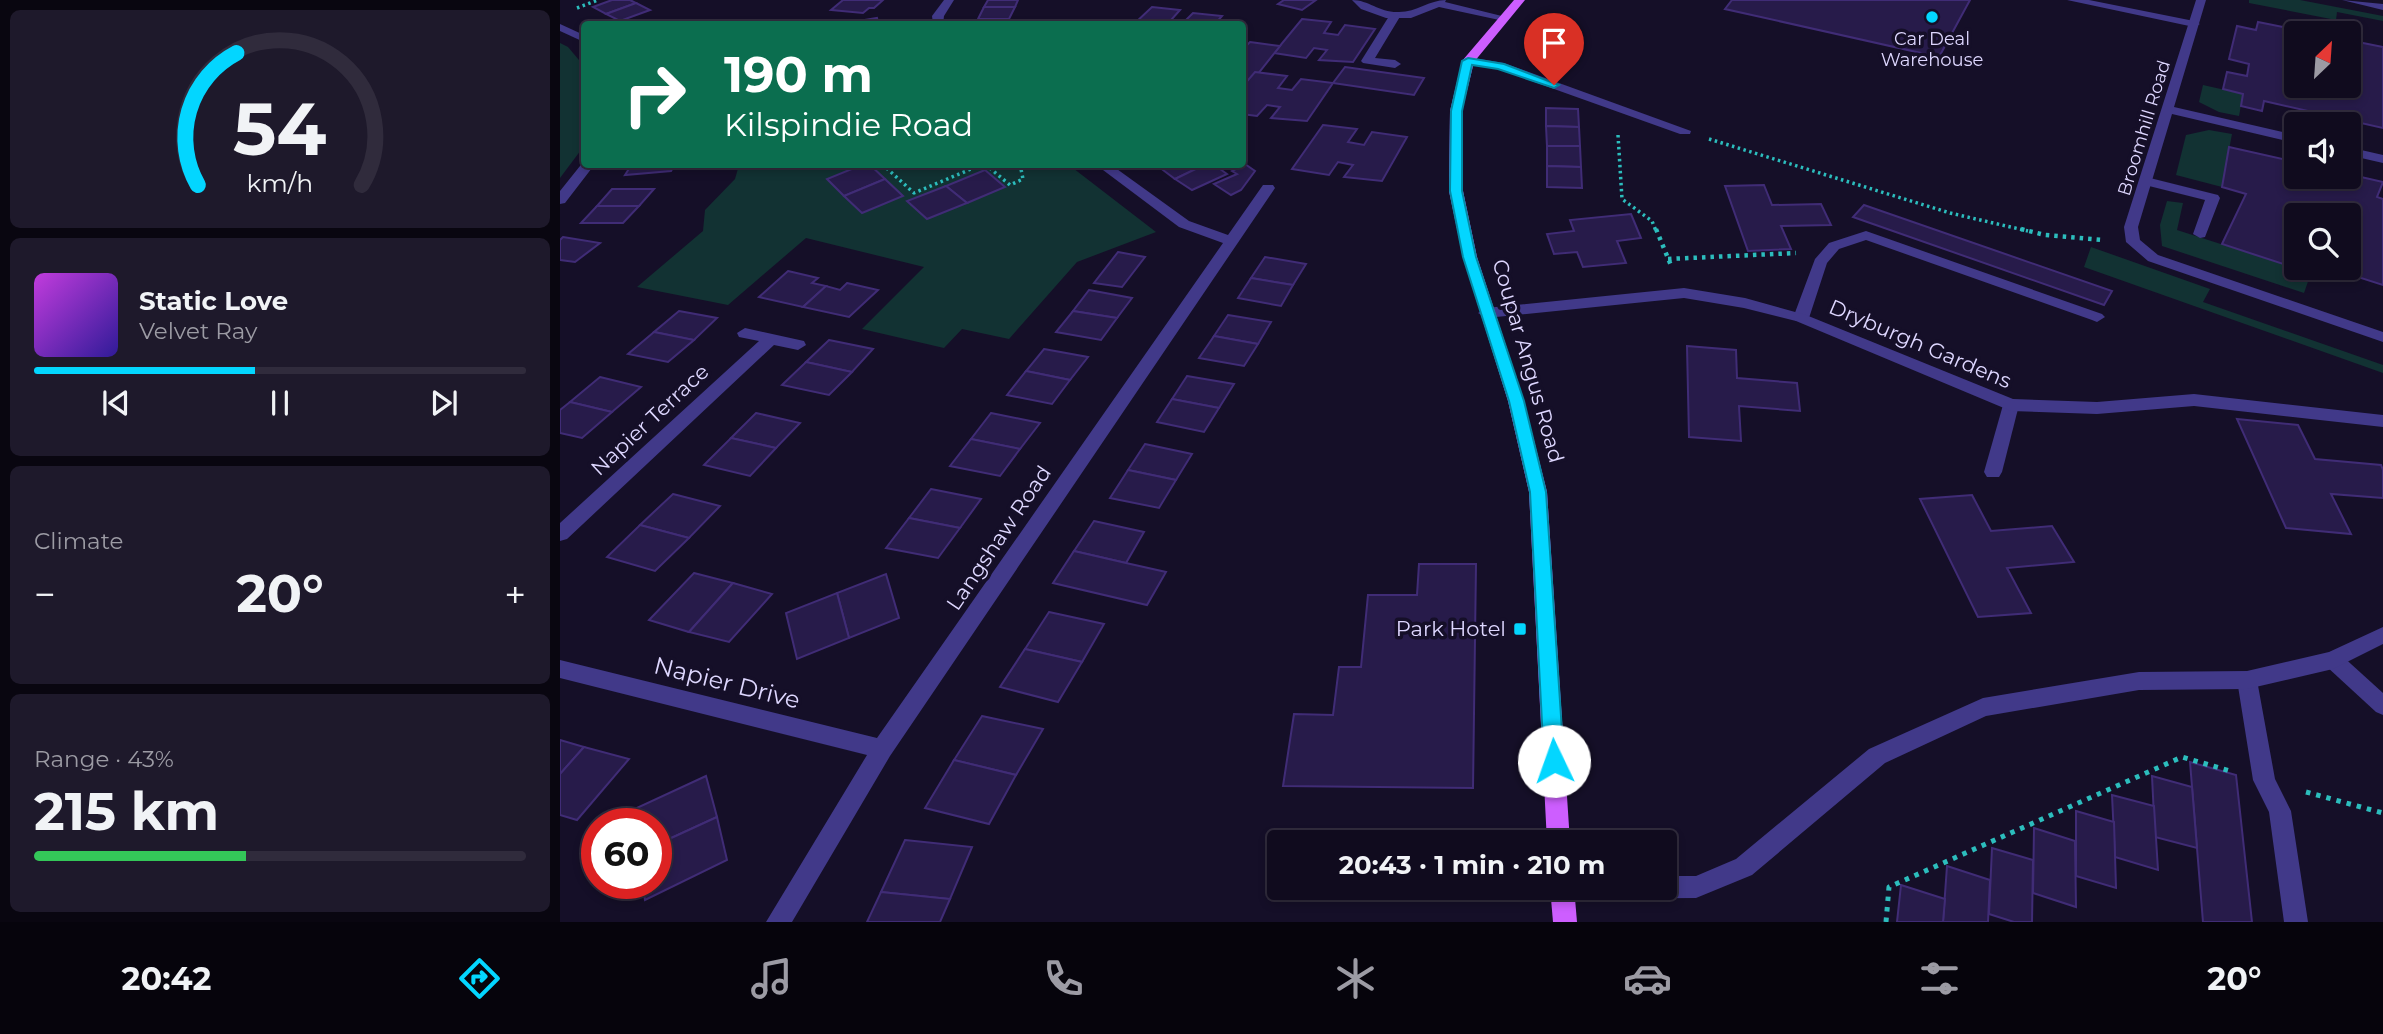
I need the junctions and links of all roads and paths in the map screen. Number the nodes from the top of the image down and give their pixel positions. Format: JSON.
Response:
{"nodes":[{"id":1,"x":948,"y":0,"type":"edge"},
{"id":2,"x":1357,"y":0,"type":"edge"},
{"id":3,"x":1520,"y":0,"type":"edge"},
{"id":4,"x":2072,"y":0,"type":"edge"},
{"id":5,"x":2201,"y":0,"type":"edge"},
{"id":6,"x":2347,"y":0,"type":"edge"},
{"id":7,"x":1440,"y":2,"type":"edge"},
{"id":8,"x":2383,"y":7,"type":"edge"},
{"id":9,"x":1395,"y":15,"type":"junction"},
{"id":10,"x":1504,"y":18,"type":"junction"},
{"id":11,"x":938,"y":21,"type":"edge"},
{"id":12,"x":2194,"y":24,"type":"junction"},
{"id":13,"x":560,"y":27,"type":"edge"},
{"id":14,"x":581,"y":38,"type":"edge"},
{"id":15,"x":1468,"y":61,"type":"junction"},
{"id":16,"x":1395,"y":64,"type":"dead end"},
{"id":17,"x":1615,"y":106,"type":"junction"},
{"id":18,"x":2169,"y":110,"type":"junction"},
{"id":19,"x":1685,"y":131,"type":"joint"},
{"id":20,"x":2284,"y":136,"type":"edge"},
{"id":21,"x":2361,"y":154,"type":"edge"},
{"id":22,"x":2383,"y":159,"type":"edge"},
{"id":23,"x":586,"y":168,"type":"edge"},
{"id":24,"x":887,"y":168,"type":"edge"},
{"id":25,"x":974,"y":168,"type":"edge"},
{"id":26,"x":989,"y":168,"type":"edge"},
{"id":27,"x":1021,"y":168,"type":"edge"},
{"id":28,"x":1107,"y":168,"type":"edge"},
{"id":29,"x":2146,"y":181,"type":"junction"},
{"id":30,"x":1268,"y":188,"type":"dead end"},
{"id":31,"x":560,"y":200,"type":"edge"},
{"id":32,"x":2200,"y":234,"type":"dead end"},
{"id":33,"x":1230,"y":242,"type":"junction"},
{"id":34,"x":2133,"y":242,"type":"junction"},
{"id":35,"x":1668,"y":258,"type":"junction"},
{"id":36,"x":1820,"y":262,"type":"junction"},
{"id":37,"x":1684,"y":293,"type":"junction"},
{"id":38,"x":1486,"y":313,"type":"junction"},
{"id":39,"x":2098,"y":317,"type":"dead end"},
{"id":40,"x":1801,"y":318,"type":"junction"},
{"id":41,"x":745,"y":333,"type":"dead end"},
{"id":42,"x":2383,"y":337,"type":"edge"},
{"id":43,"x":771,"y":339,"type":"junction"},
{"id":44,"x":798,"y":345,"type":"dead end"},
{"id":45,"x":2011,"y":405,"type":"junction"},
{"id":46,"x":2383,"y":421,"type":"edge"},
{"id":47,"x":1993,"y":471,"type":"dead end"},
{"id":48,"x":560,"y":534,"type":"edge"},
{"id":49,"x":2383,"y":635,"type":"edge"},
{"id":50,"x":2333,"y":660,"type":"junction"},
{"id":51,"x":560,"y":669,"type":"edge"},
{"id":52,"x":2247,"y":680,"type":"junction"},
{"id":53,"x":2383,"y":706,"type":"edge"},
{"id":54,"x":882,"y":749,"type":"junction"},
{"id":55,"x":2264,"y":780,"type":"junction"},
{"id":56,"x":2383,"y":813,"type":"edge"},
{"id":57,"x":1558,"y":830,"type":"edge"},
{"id":58,"x":1677,"y":887,"type":"edge"},
{"id":59,"x":1563,"y":900,"type":"edge"},
{"id":60,"x":778,"y":922,"type":"edge"},
{"id":61,"x":1565,"y":922,"type":"edge"},
{"id":62,"x":1886,"y":922,"type":"edge"},
{"id":63,"x":2295,"y":922,"type":"edge"}],
"edges":[{"from":1,"to":11,"type":"street"},
{"from":2,"to":9,"type":"street"},
{"from":3,"to":10,"type":"main road","name":"Coupar Angus Road"},
{"from":4,"to":12,"type":"street"},
{"from":5,"to":12,"type":"street","name":"Broomhill Road"},
{"from":6,"to":8,"type":"street"},
{"from":7,"to":9,"type":"street"},
{"from":7,"to":10,"type":"street"},
{"from":9,"to":16,"type":"street"},
{"from":10,"to":15,"type":"main road","name":"Coupar Angus Road"},
{"from":12,"to":18,"type":"street","name":"Broomhill Road"},
{"from":13,"to":14,"type":"street"},
{"from":15,"to":17,"type":"street"},
{"from":15,"to":38,"type":"main road","name":"Coupar Angus Road"},
{"from":17,"to":19,"type":"street"},
{"from":17,"to":35,"type":"path"},
{"from":18,"to":20,"type":"street"},
{"from":18,"to":29,"type":"street","name":"Broomhill Road"},
{"from":19,"to":34,"type":"path"},
{"from":21,"to":22,"type":"street"},
{"from":23,"to":31,"type":"street"},
{"from":24,"to":25,"type":"path"},
{"from":26,"to":27,"type":"path"},
{"from":28,"to":33,"type":"street"},
{"from":29,"to":32,"type":"street"},
{"from":29,"to":34,"type":"street","name":"Broomhill Road"},
{"from":30,"to":33,"type":"street","name":"Langshaw Road"},
{"from":33,"to":54,"type":"street","name":"Langshaw Road"},
{"from":34,"to":42,"type":"street"},
{"from":35,"to":36,"type":"path"},
{"from":35,"to":37,"type":"path"},
{"from":36,"to":39,"type":"street"},
{"from":36,"to":40,"type":"street"},
{"from":37,"to":38,"type":"street","name":"Dryburgh Gardens"},
{"from":37,"to":40,"type":"street","name":"Dryburgh Gardens"},
{"from":38,"to":57,"type":"main road","name":"Coupar Angus Road"},
{"from":40,"to":45,"type":"street","name":"Dryburgh Gardens"},
{"from":41,"to":43,"type":"street"},
{"from":43,"to":44,"type":"street"},
{"from":43,"to":48,"type":"street","name":"Napier Terrace"},
{"from":45,"to":46,"type":"street","name":"Dryburgh Gardens"},
{"from":45,"to":47,"type":"street"},
{"from":49,"to":50,"type":"street"},
{"from":50,"to":52,"type":"street"},
{"from":50,"to":53,"type":"street"},
{"from":51,"to":54,"type":"street","name":"Napier Drive"},
{"from":52,"to":55,"type":"street"},
{"from":52,"to":58,"type":"street"},
{"from":54,"to":60,"type":"street","name":"Langshaw Road"},
{"from":55,"to":56,"type":"path"},
{"from":55,"to":62,"type":"path"},
{"from":55,"to":63,"type":"street"},
{"from":59,"to":61,"type":"main road"}]}
